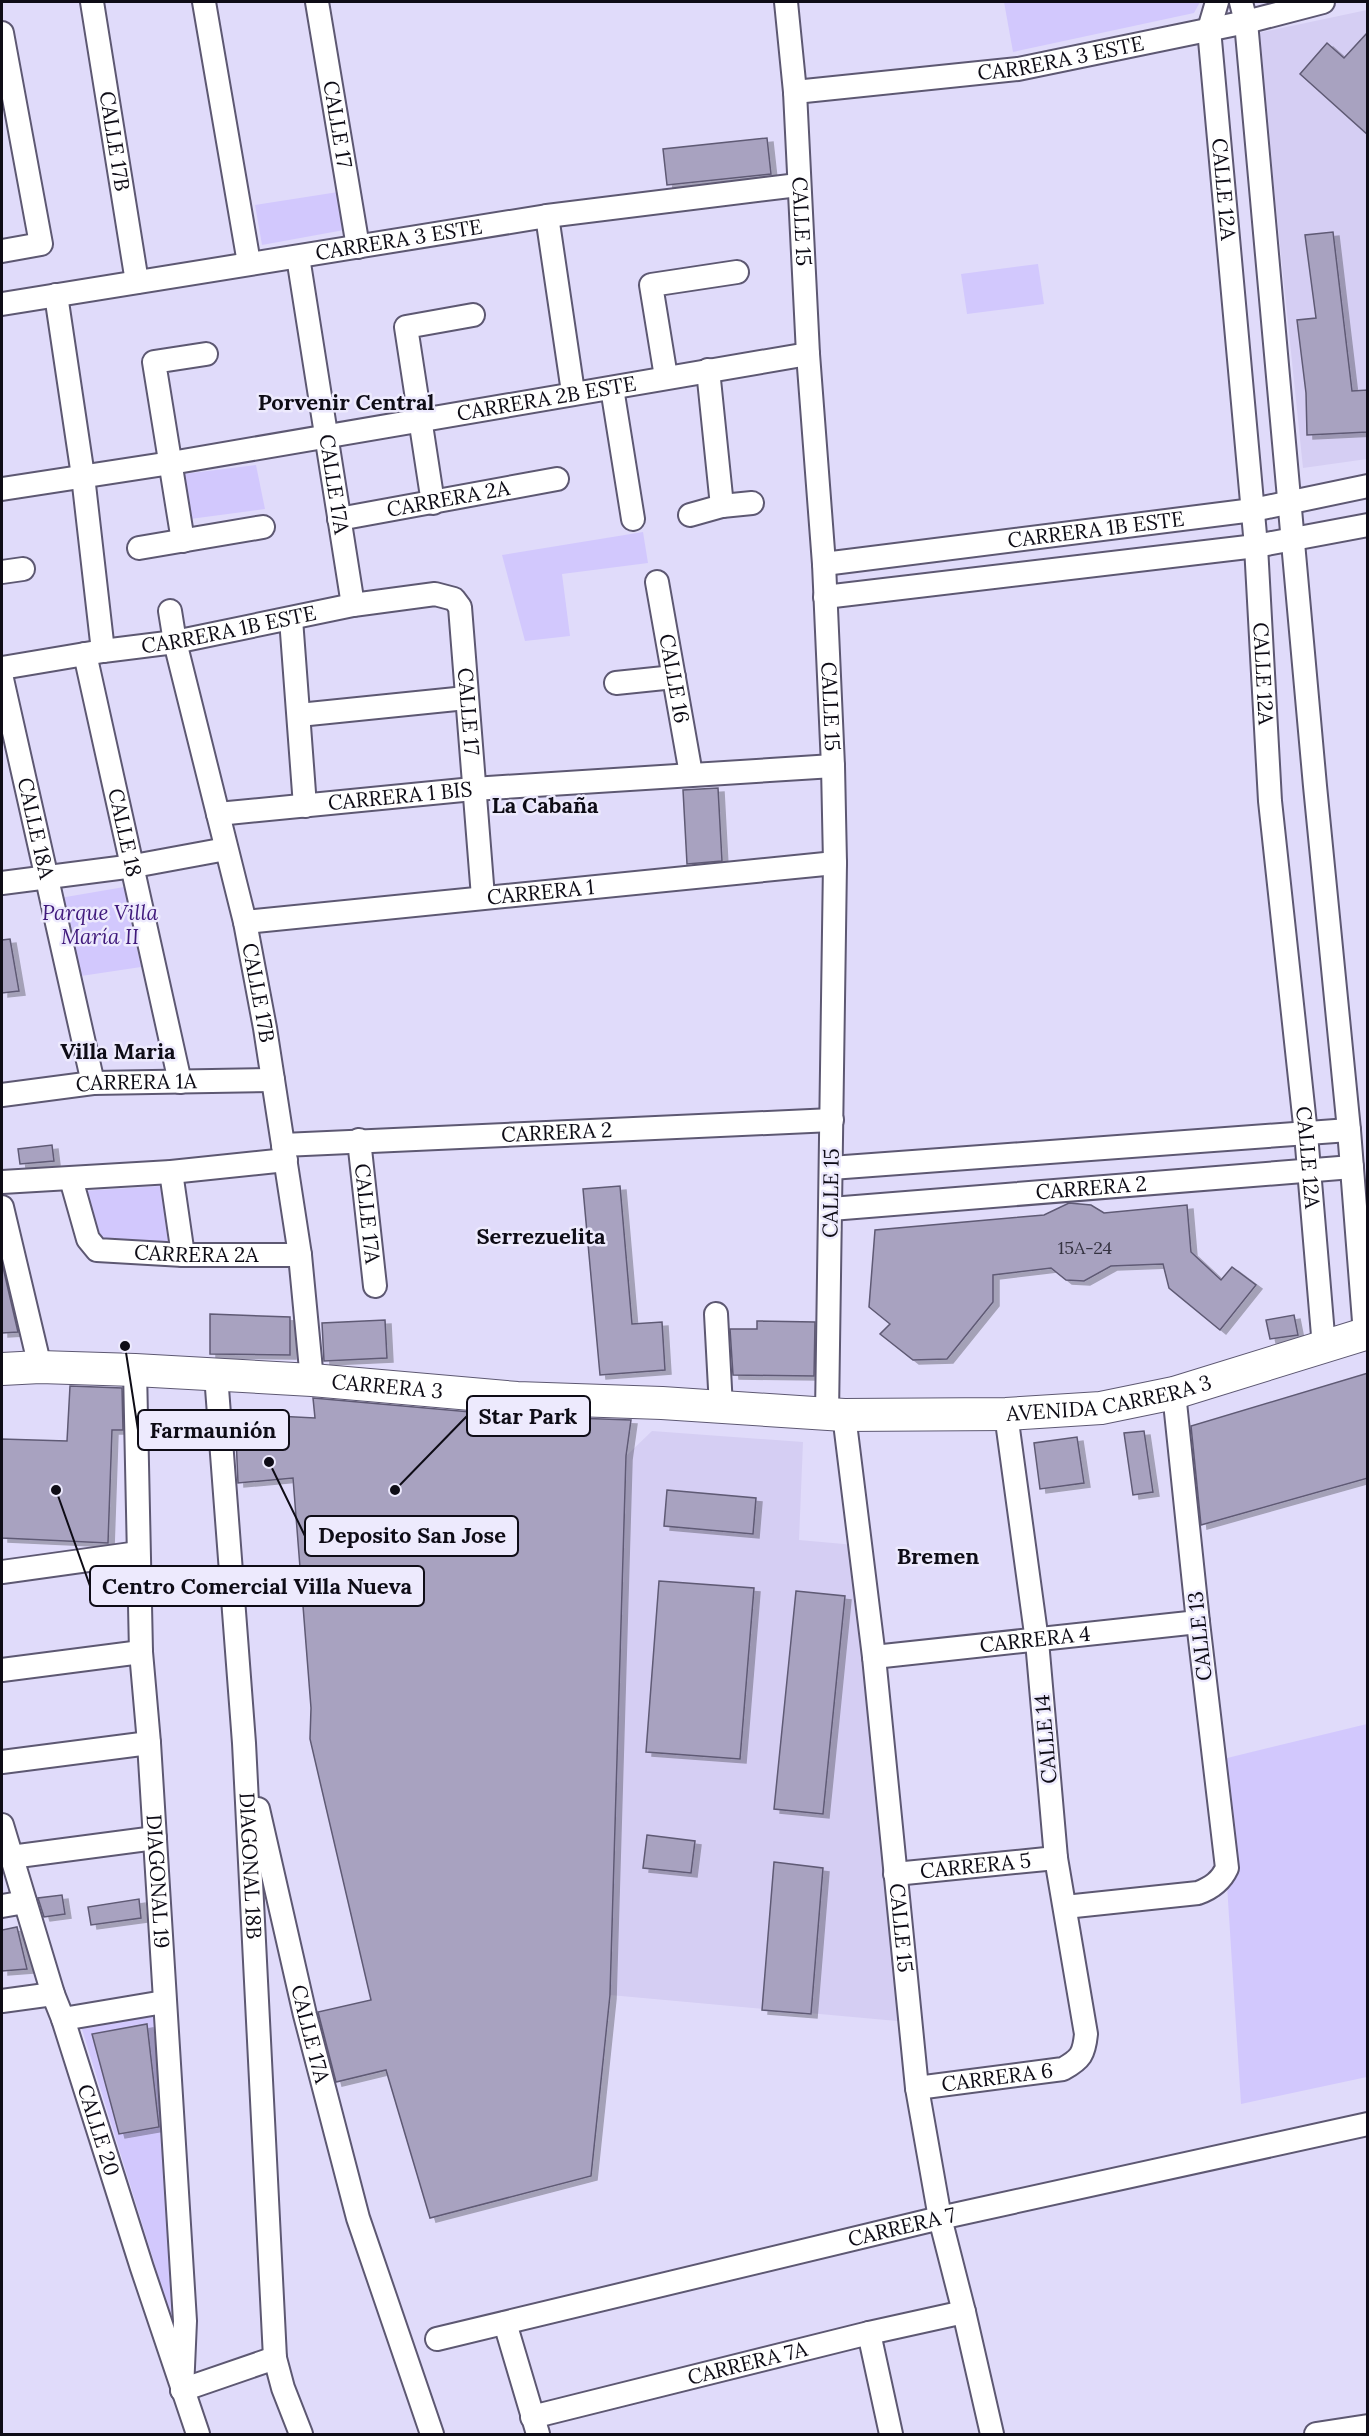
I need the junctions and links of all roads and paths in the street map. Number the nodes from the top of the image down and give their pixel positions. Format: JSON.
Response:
{"nodes":[{"id":1,"x":92,"y":2,"type":"edge"},
{"id":2,"x":204,"y":2,"type":"edge"},
{"id":3,"x":317,"y":2,"type":"edge"},
{"id":4,"x":786,"y":2,"type":"edge"},
{"id":5,"x":1217,"y":2,"type":"edge"},
{"id":6,"x":1323,"y":2,"type":"edge"},
{"id":7,"x":1243,"y":12,"type":"edge"},
{"id":8,"x":1209,"y":28,"type":"junction"},
{"id":9,"x":2,"y":33,"type":"edge"},
{"id":10,"x":795,"y":92,"type":"junction"},
{"id":11,"x":798,"y":184,"type":"junction"},
{"id":12,"x":547,"y":216,"type":"junction"},
{"id":13,"x":358,"y":247,"type":"junction"},
{"id":14,"x":2,"y":251,"type":"edge"},
{"id":15,"x":298,"y":257,"type":"junction"},
{"id":16,"x":249,"y":263,"type":"junction"},
{"id":17,"x":737,"y":272,"type":"dead end"},
{"id":18,"x":137,"y":282,"type":"junction"},
{"id":19,"x":56,"y":295,"type":"junction"},
{"id":20,"x":2,"y":304,"type":"edge"},
{"id":21,"x":473,"y":315,"type":"dead end"},
{"id":22,"x":206,"y":354,"type":"dead end"},
{"id":23,"x":808,"y":354,"type":"junction"},
{"id":24,"x":708,"y":370,"type":"junction"},
{"id":25,"x":666,"y":377,"type":"junction"},
{"id":26,"x":612,"y":388,"type":"junction"},
{"id":27,"x":573,"y":392,"type":"junction"},
{"id":28,"x":420,"y":419,"type":"junction"},
{"id":29,"x":326,"y":435,"type":"junction"},
{"id":30,"x":171,"y":463,"type":"junction"},
{"id":31,"x":83,"y":476,"type":"junction"},
{"id":32,"x":557,"y":479,"type":"dead end"},
{"id":33,"x":1368,"y":486,"type":"edge"},
{"id":34,"x":2,"y":489,"type":"edge"},
{"id":35,"x":433,"y":503,"type":"junction"},
{"id":36,"x":752,"y":503,"type":"dead end"},
{"id":37,"x":1290,"y":503,"type":"junction"},
{"id":38,"x":722,"y":506,"type":"junction"},
{"id":39,"x":1252,"y":510,"type":"junction"},
{"id":40,"x":690,"y":515,"type":"dead end"},
{"id":41,"x":339,"y":519,"type":"junction"},
{"id":42,"x":633,"y":519,"type":"dead end"},
{"id":43,"x":1368,"y":525,"type":"edge"},
{"id":44,"x":263,"y":527,"type":"dead end"},
{"id":45,"x":183,"y":541,"type":"junction"},
{"id":46,"x":1293,"y":541,"type":"junction"},
{"id":47,"x":1256,"y":546,"type":"junction"},
{"id":48,"x":139,"y":548,"type":"dead end"},
{"id":49,"x":824,"y":564,"type":"junction"},
{"id":50,"x":657,"y":582,"type":"dead end"},
{"id":51,"x":825,"y":597,"type":"junction"},
{"id":52,"x":454,"y":599,"type":"joint"},
{"id":53,"x":353,"y":605,"type":"junction"},
{"id":54,"x":170,"y":611,"type":"dead end"},
{"id":55,"x":291,"y":619,"type":"junction"},
{"id":56,"x":175,"y":642,"type":"junction"},
{"id":57,"x":94,"y":652,"type":"junction"},
{"id":58,"x":2,"y":668,"type":"edge"},
{"id":59,"x":674,"y":676,"type":"junction"},
{"id":60,"x":2,"y":679,"type":"edge"},
{"id":61,"x":616,"y":684,"type":"dead end"},
{"id":62,"x":466,"y":698,"type":"junction"},
{"id":63,"x":299,"y":715,"type":"junction"},
{"id":64,"x":833,"y":766,"type":"junction"},
{"id":65,"x":691,"y":774,"type":"junction"},
{"id":66,"x":473,"y":789,"type":"junction"},
{"id":67,"x":305,"y":806,"type":"junction"},
{"id":68,"x":218,"y":814,"type":"junction"},
{"id":69,"x":226,"y":849,"type":"junction"},
{"id":70,"x":835,"y":863,"type":"junction"},
{"id":71,"x":134,"y":866,"type":"junction"},
{"id":72,"x":46,"y":876,"type":"junction"},
{"id":73,"x":2,"y":884,"type":"edge"},
{"id":74,"x":483,"y":897,"type":"junction"},
{"id":75,"x":245,"y":922,"type":"junction"},
{"id":76,"x":273,"y":1080,"type":"junction"},
{"id":77,"x":180,"y":1082,"type":"junction"},
{"id":78,"x":93,"y":1083,"type":"junction"},
{"id":79,"x":2,"y":1095,"type":"edge"},
{"id":80,"x":832,"y":1120,"type":"junction"},
{"id":81,"x":1349,"y":1131,"type":"junction"},
{"id":82,"x":1306,"y":1134,"type":"junction"},
{"id":83,"x":359,"y":1140,"type":"junction"},
{"id":84,"x":284,"y":1152,"type":"junction"},
{"id":85,"x":1352,"y":1167,"type":"junction"},
{"id":86,"x":831,"y":1168,"type":"junction"},
{"id":87,"x":1309,"y":1171,"type":"junction"},
{"id":88,"x":171,"y":1172,"type":"junction"},
{"id":89,"x":71,"y":1179,"type":"junction"},
{"id":90,"x":2,"y":1182,"type":"edge"},
{"id":91,"x":2,"y":1208,"type":"edge"},
{"id":92,"x":831,"y":1209,"type":"junction"},
{"id":93,"x":183,"y":1255,"type":"junction"},
{"id":94,"x":300,"y":1255,"type":"junction"},
{"id":95,"x":375,"y":1286,"type":"dead end"},
{"id":96,"x":716,"y":1314,"type":"dead end"},
{"id":97,"x":1366,"y":1334,"type":"edge"},
{"id":98,"x":1324,"y":1347,"type":"junction"},
{"id":99,"x":40,"y":1367,"type":"junction"},
{"id":100,"x":2,"y":1369,"type":"edge"},
{"id":101,"x":135,"y":1370,"type":"junction"},
{"id":102,"x":216,"y":1375,"type":"junction"},
{"id":103,"x":312,"y":1380,"type":"junction"},
{"id":104,"x":1174,"y":1393,"type":"junction"},
{"id":105,"x":721,"y":1407,"type":"junction"},
{"id":106,"x":1006,"y":1414,"type":"junction"},
{"id":107,"x":836,"y":1415,"type":"junction"},
{"id":108,"x":138,"y":1554,"type":"junction"},
{"id":109,"x":2,"y":1572,"type":"edge"},
{"id":110,"x":1198,"y":1622,"type":"junction"},
{"id":111,"x":1037,"y":1641,"type":"junction"},
{"id":112,"x":141,"y":1652,"type":"junction"},
{"id":113,"x":874,"y":1658,"type":"junction"},
{"id":114,"x":2,"y":1670,"type":"edge"},
{"id":115,"x":149,"y":1743,"type":"junction"},
{"id":116,"x":244,"y":1743,"type":"junction"},
{"id":117,"x":2,"y":1762,"type":"edge"},
{"id":118,"x":2,"y":1825,"type":"edge"},
{"id":119,"x":155,"y":1838,"type":"junction"},
{"id":120,"x":11,"y":1857,"type":"junction"},
{"id":121,"x":1056,"y":1858,"type":"junction"},
{"id":122,"x":895,"y":1874,"type":"junction"},
{"id":123,"x":25,"y":1902,"type":"junction"},
{"id":124,"x":2,"y":1906,"type":"edge"},
{"id":125,"x":1065,"y":1907,"type":"junction"},
{"id":126,"x":53,"y":1994,"type":"junction"},
{"id":127,"x":2,"y":2001,"type":"edge"},
{"id":128,"x":164,"y":2002,"type":"junction"},
{"id":129,"x":63,"y":2019,"type":"junction"},
{"id":130,"x":1077,"y":2061,"type":"joint"},
{"id":131,"x":917,"y":2088,"type":"junction"},
{"id":132,"x":1368,"y":2124,"type":"edge"},
{"id":133,"x":940,"y":2218,"type":"junction"},
{"id":134,"x":964,"y":2312,"type":"junction"},
{"id":135,"x":505,"y":2323,"type":"junction"},
{"id":136,"x":869,"y":2333,"type":"junction"},
{"id":137,"x":437,"y":2338,"type":"dead end"},
{"id":138,"x":275,"y":2358,"type":"junction"},
{"id":139,"x":182,"y":2390,"type":"junction"},
{"id":140,"x":535,"y":2426,"type":"edge"},
{"id":141,"x":1368,"y":2426,"type":"edge"},
{"id":142,"x":885,"y":2433,"type":"edge"},
{"id":143,"x":198,"y":2434,"type":"edge"},
{"id":144,"x":301,"y":2434,"type":"edge"},
{"id":145,"x":432,"y":2434,"type":"edge"},
{"id":146,"x":992,"y":2434,"type":"edge"},
{"id":147,"x":1316,"y":2434,"type":"edge"}],
"edges":[{"from":1,"to":18,"type":"street","name":"CALLE 17B"},
{"from":2,"to":16,"type":"street"},
{"from":3,"to":13,"type":"street","name":"CALLE 17"},
{"from":4,"to":10,"type":"street","name":"CALLE 15"},
{"from":5,"to":8,"type":"street","name":"CALLE 12A"},
{"from":6,"to":7,"type":"street","name":"CARRERA 3 ESTE"},
{"from":7,"to":8,"type":"street","name":"CARRERA 3 ESTE"},
{"from":7,"to":37,"type":"street","name":"CALLE 12A"},
{"from":8,"to":10,"type":"street","name":"CARRERA 3 ESTE"},
{"from":8,"to":39,"type":"street","name":"CALLE 12A"},
{"from":9,"to":14,"type":"street"},
{"from":10,"to":11,"type":"street","name":"CALLE 15"},
{"from":11,"to":12,"type":"street","name":"CARRERA 3 ESTE"},
{"from":11,"to":23,"type":"street","name":"CALLE 15"},
{"from":12,"to":13,"type":"street","name":"CARRERA 3 ESTE"},
{"from":12,"to":27,"type":"street"},
{"from":13,"to":15,"type":"street","name":"CARRERA 3 ESTE"},
{"from":15,"to":16,"type":"street","name":"CARRERA 3 ESTE"},
{"from":15,"to":29,"type":"street","name":"CALLE 17A"},
{"from":16,"to":18,"type":"street","name":"CARRERA 3 ESTE"},
{"from":17,"to":25,"type":"street"},
{"from":18,"to":19,"type":"street","name":"CARRERA 3 ESTE"},
{"from":19,"to":20,"type":"street","name":"CARRERA 3 ESTE"},
{"from":19,"to":31,"type":"street","name":"CALLE 18"},
{"from":21,"to":28,"type":"street"},
{"from":22,"to":30,"type":"street"},
{"from":23,"to":24,"type":"street","name":"CARRERA 2B ESTE"},
{"from":23,"to":49,"type":"street","name":"CALLE 15"},
{"from":24,"to":25,"type":"street","name":"CARRERA 2B ESTE"},
{"from":24,"to":38,"type":"street"},
{"from":25,"to":26,"type":"street","name":"CARRERA 2B ESTE"},
{"from":26,"to":27,"type":"street","name":"CARRERA 2B ESTE"},
{"from":26,"to":42,"type":"street"},
{"from":27,"to":28,"type":"street","name":"CARRERA 2B ESTE"},
{"from":28,"to":29,"type":"street","name":"CARRERA 2B ESTE"},
{"from":28,"to":35,"type":"street"},
{"from":29,"to":30,"type":"street","name":"CARRERA 2B ESTE"},
{"from":29,"to":41,"type":"street","name":"CALLE 17A"},
{"from":30,"to":31,"type":"street","name":"CARRERA 2B ESTE"},
{"from":30,"to":45,"type":"street"},
{"from":31,"to":34,"type":"street","name":"CARRERA 2B ESTE"},
{"from":31,"to":57,"type":"street","name":"CALLE 18"},
{"from":32,"to":35,"type":"street","name":"CARRERA 2A"},
{"from":33,"to":37,"type":"street","name":"CARRERA 1B ESTE"},
{"from":35,"to":41,"type":"street","name":"CARRERA 2A"},
{"from":36,"to":38,"type":"street"},
{"from":37,"to":39,"type":"street","name":"CARRERA 1B ESTE"},
{"from":37,"to":46,"type":"street","name":"CALLE 12A"},
{"from":38,"to":40,"type":"street"},
{"from":39,"to":47,"type":"street","name":"CALLE 12A"},
{"from":39,"to":49,"type":"street","name":"CARRERA 1B ESTE"},
{"from":41,"to":53,"type":"street","name":"CALLE 17A"},
{"from":43,"to":46,"type":"street","name":"CARRERA 1B ESTE"},
{"from":44,"to":45,"type":"street"},
{"from":45,"to":48,"type":"street"},
{"from":46,"to":47,"type":"street","name":"CARRERA 1B ESTE"},
{"from":46,"to":81,"type":"street","name":"CALLE 12A"},
{"from":47,"to":51,"type":"street","name":"CARRERA 1B ESTE"},
{"from":47,"to":82,"type":"street","name":"CALLE 12A"},
{"from":49,"to":51,"type":"street","name":"CALLE 15"},
{"from":50,"to":59,"type":"street","name":"CALLE 16"},
{"from":51,"to":64,"type":"street","name":"CALLE 15"},
{"from":52,"to":53,"type":"street","name":"CARRERA 1B ESTE"},
{"from":52,"to":62,"type":"street","name":"CALLE 17"},
{"from":53,"to":55,"type":"street","name":"CARRERA 1B ESTE"},
{"from":54,"to":56,"type":"street","name":"CALLE 17B"},
{"from":55,"to":56,"type":"street","name":"CARRERA 1B ESTE"},
{"from":55,"to":63,"type":"street"},
{"from":56,"to":57,"type":"street","name":"CARRERA 1B ESTE"},
{"from":56,"to":68,"type":"street","name":"CALLE 17B"},
{"from":57,"to":58,"type":"street","name":"CARRERA 1B ESTE"},
{"from":57,"to":71,"type":"street","name":"CALLE 18"},
{"from":59,"to":61,"type":"street"},
{"from":59,"to":65,"type":"street","name":"CALLE 16"},
{"from":60,"to":72,"type":"street","name":"CALLE 18A"},
{"from":62,"to":63,"type":"street"},
{"from":62,"to":66,"type":"street","name":"CALLE 17"},
{"from":63,"to":67,"type":"street"},
{"from":64,"to":65,"type":"street","name":"CARRERA 1 BIS"},
{"from":64,"to":70,"type":"street","name":"CALLE 15"},
{"from":65,"to":66,"type":"street","name":"CARRERA 1 BIS"},
{"from":66,"to":67,"type":"street","name":"CARRERA 1 BIS"},
{"from":66,"to":74,"type":"street","name":"CALLE 17"},
{"from":67,"to":68,"type":"street","name":"CARRERA 1 BIS"},
{"from":68,"to":69,"type":"street","name":"CALLE 17B"},
{"from":69,"to":71,"type":"street"},
{"from":69,"to":75,"type":"street","name":"CALLE 17B"},
{"from":70,"to":74,"type":"street","name":"CARRERA 1"},
{"from":70,"to":80,"type":"street","name":"CALLE 15"},
{"from":71,"to":72,"type":"street"},
{"from":71,"to":77,"type":"street","name":"CALLE 18"},
{"from":72,"to":73,"type":"street"},
{"from":72,"to":78,"type":"street","name":"CALLE 18A"},
{"from":74,"to":75,"type":"street","name":"CARRERA 1"},
{"from":75,"to":76,"type":"street","name":"CALLE 17B"},
{"from":76,"to":77,"type":"street","name":"CARRERA 1A"},
{"from":76,"to":84,"type":"street","name":"CALLE 17B"},
{"from":77,"to":78,"type":"street","name":"CARRERA 1A"},
{"from":78,"to":79,"type":"street","name":"CARRERA 1A"},
{"from":80,"to":83,"type":"street","name":"CARRERA 2"},
{"from":80,"to":86,"type":"street","name":"CALLE 15"},
{"from":81,"to":82,"type":"street","name":"CARRERA 2"},
{"from":81,"to":85,"type":"street","name":"CALLE 12A"},
{"from":82,"to":86,"type":"street","name":"CARRERA 2"},
{"from":82,"to":87,"type":"street","name":"CALLE 12A"},
{"from":83,"to":84,"type":"street","name":"CARRERA 2"},
{"from":83,"to":95,"type":"street","name":"CALLE 17A"},
{"from":84,"to":88,"type":"street","name":"CARRERA 2"},
{"from":84,"to":94,"type":"street","name":"CALLE 17B"},
{"from":85,"to":87,"type":"street","name":"CARRERA 2"},
{"from":85,"to":97,"type":"street","name":"CALLE 12A"},
{"from":86,"to":92,"type":"street","name":"CALLE 15"},
{"from":87,"to":92,"type":"street","name":"CARRERA 2"},
{"from":87,"to":98,"type":"street","name":"CALLE 12A"},
{"from":88,"to":89,"type":"street","name":"CARRERA 2"},
{"from":88,"to":93,"type":"street"},
{"from":89,"to":90,"type":"street","name":"CARRERA 2"},
{"from":89,"to":93,"type":"street","name":"CARRERA 2A"},
{"from":91,"to":99,"type":"street"},
{"from":92,"to":107,"type":"street","name":"CALLE 15"},
{"from":93,"to":94,"type":"street","name":"CARRERA 2A"},
{"from":94,"to":103,"type":"street","name":"CALLE 17B"},
{"from":96,"to":105,"type":"street"},
{"from":97,"to":98,"type":"main road","name":"AVENIDA CARRERA 3"},
{"from":98,"to":104,"type":"main road","name":"AVENIDA CARRERA 3"},
{"from":99,"to":100,"type":"main road","name":"CARRERA 3"},
{"from":99,"to":101,"type":"main road","name":"CARRERA 3"},
{"from":101,"to":102,"type":"main road","name":"CARRERA 3"},
{"from":101,"to":108,"type":"street","name":"DIAGONAL 19"},
{"from":102,"to":103,"type":"main road","name":"CARRERA 3"},
{"from":102,"to":116,"type":"street","name":"DIAGONAL 18B"},
{"from":103,"to":105,"type":"main road","name":"CARRERA 3"},
{"from":104,"to":106,"type":"main road","name":"AVENIDA CARRERA 3"},
{"from":104,"to":110,"type":"street","name":"CALLE 13"},
{"from":105,"to":107,"type":"main road","name":"CARRERA 3"},
{"from":106,"to":107,"type":"main road","name":"AVENIDA CARRERA 3"},
{"from":106,"to":111,"type":"street","name":"CALLE 14"},
{"from":107,"to":113,"type":"street","name":"CALLE 15"},
{"from":108,"to":109,"type":"street"},
{"from":108,"to":112,"type":"street","name":"DIAGONAL 19"},
{"from":110,"to":111,"type":"street","name":"CARRERA 4"},
{"from":110,"to":125,"type":"street","name":"CALLE 13"},
{"from":111,"to":113,"type":"street","name":"CARRERA 4"},
{"from":111,"to":121,"type":"street","name":"CALLE 14"},
{"from":112,"to":114,"type":"street"},
{"from":112,"to":115,"type":"street","name":"DIAGONAL 19"},
{"from":113,"to":122,"type":"street","name":"CALLE 15"},
{"from":115,"to":117,"type":"street"},
{"from":115,"to":119,"type":"street","name":"DIAGONAL 19"},
{"from":116,"to":138,"type":"street","name":"DIAGONAL 18B"},
{"from":116,"to":145,"type":"street","name":"CALLE 17A"},
{"from":118,"to":120,"type":"street","name":"CALLE 20"},
{"from":119,"to":120,"type":"street"},
{"from":119,"to":128,"type":"street","name":"DIAGONAL 19"},
{"from":120,"to":123,"type":"street","name":"CALLE 20"},
{"from":121,"to":122,"type":"street","name":"CARRERA 5"},
{"from":121,"to":125,"type":"street","name":"CALLE 14"},
{"from":122,"to":131,"type":"street","name":"CALLE 15"},
{"from":123,"to":124,"type":"street"},
{"from":123,"to":126,"type":"street","name":"CALLE 20"},
{"from":125,"to":130,"type":"street","name":"CALLE 14"},
{"from":126,"to":127,"type":"street"},
{"from":126,"to":129,"type":"street","name":"CALLE 20"},
{"from":128,"to":129,"type":"street"},
{"from":128,"to":139,"type":"street","name":"DIAGONAL 19"},
{"from":129,"to":139,"type":"street","name":"CALLE 20"},
{"from":130,"to":131,"type":"street","name":"CARRERA 6"},
{"from":131,"to":133,"type":"street","name":"CALLE 15"},
{"from":132,"to":133,"type":"street","name":"CARRERA 7"},
{"from":133,"to":134,"type":"street","name":"CALLE 15"},
{"from":133,"to":135,"type":"street","name":"CARRERA 7"},
{"from":134,"to":136,"type":"street","name":"CARRERA 7A"},
{"from":134,"to":146,"type":"street","name":"CALLE 15"},
{"from":135,"to":137,"type":"street","name":"CARRERA 7"},
{"from":135,"to":140,"type":"street"},
{"from":136,"to":140,"type":"street","name":"CARRERA 7A"},
{"from":136,"to":142,"type":"street"},
{"from":138,"to":139,"type":"street"},
{"from":138,"to":144,"type":"street"},
{"from":139,"to":143,"type":"street","name":"CALLE 20"},
{"from":141,"to":147,"type":"street"}]}
